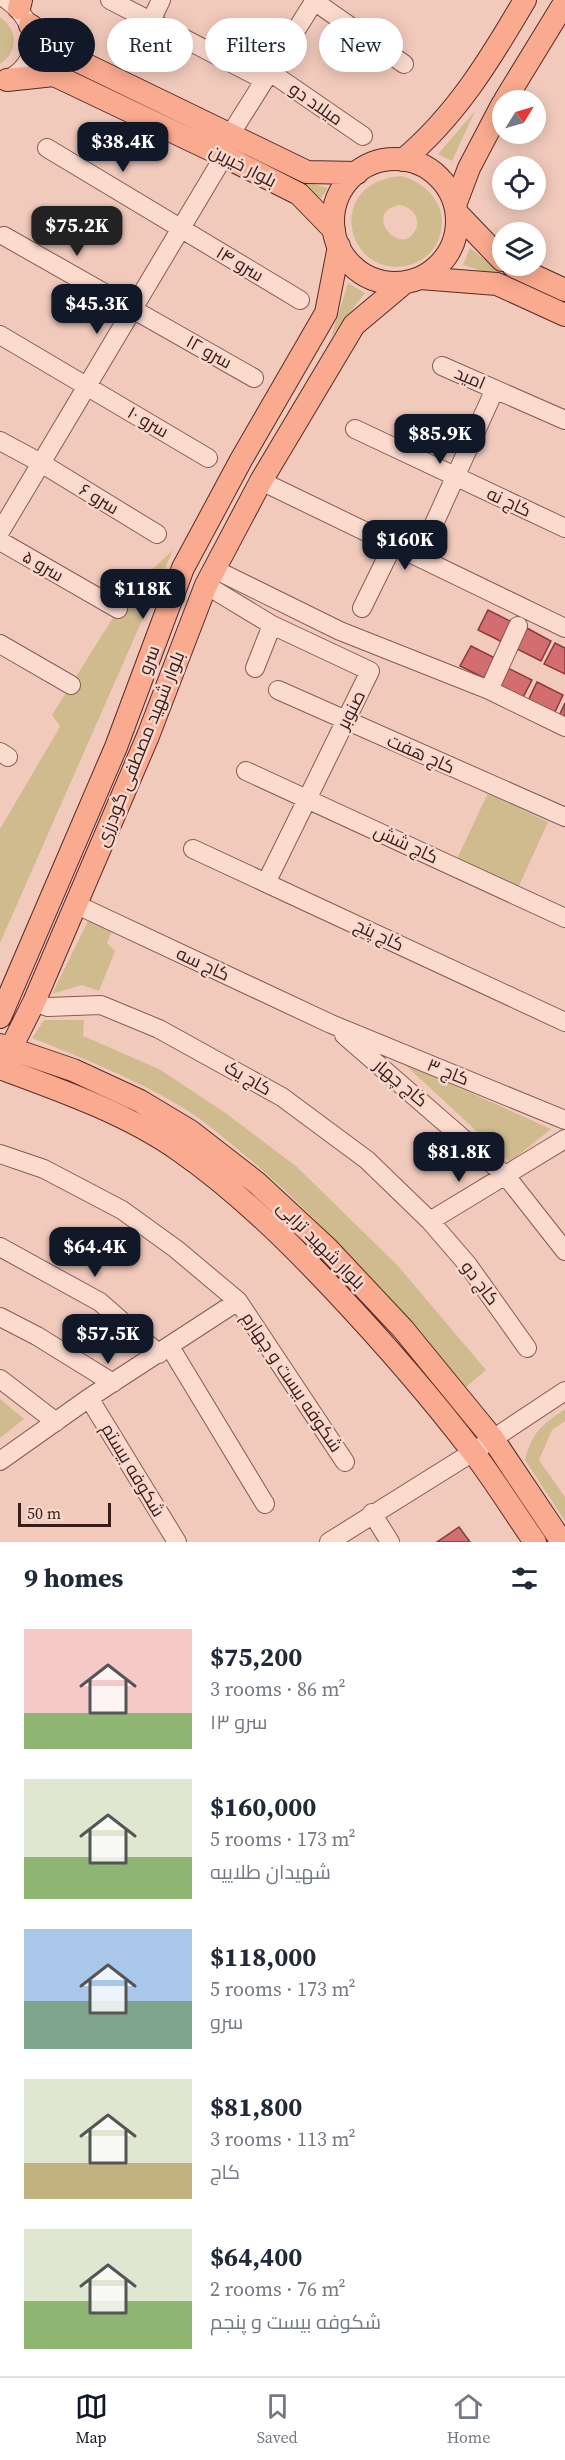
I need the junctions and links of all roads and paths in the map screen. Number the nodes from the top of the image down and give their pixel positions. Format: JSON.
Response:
{"nodes":[{"id":1,"x":110,"y":0,"type":"edge"},
{"id":2,"x":161,"y":0,"type":"edge"},
{"id":3,"x":525,"y":0,"type":"edge"},
{"id":4,"x":309,"y":2,"type":"edge"},
{"id":5,"x":565,"y":2,"type":"edge"},
{"id":6,"x":19,"y":8,"type":"edge"},
{"id":7,"x":144,"y":18,"type":"edge"},
{"id":8,"x":152,"y":18,"type":"edge"},
{"id":9,"x":193,"y":41,"type":"edge"},
{"id":10,"x":404,"y":64,"type":"dead end"},
{"id":11,"x":267,"y":76,"type":"junction"},
{"id":12,"x":4,"y":82,"type":"edge"},
{"id":13,"x":511,"y":90,"type":"edge"},
{"id":14,"x":492,"y":125,"type":"edge"},
{"id":15,"x":363,"y":136,"type":"dead end"},
{"id":16,"x":227,"y":145,"type":"junction"},
{"id":17,"x":47,"y":148,"type":"dead end"},
{"id":18,"x":403,"y":160,"type":"junction"},
{"id":19,"x":357,"y":172,"type":"junction"},
{"id":20,"x":456,"y":209,"type":"junction"},
{"id":21,"x":181,"y":228,"type":"junction"},
{"id":22,"x":4,"y":236,"type":"dead end"},
{"id":23,"x":336,"y":238,"type":"junction"},
{"id":24,"x":492,"y":249,"type":"edge"},
{"id":25,"x":535,"y":276,"type":"edge"},
{"id":26,"x":412,"y":281,"type":"junction"},
{"id":27,"x":565,"y":290,"type":"edge"},
{"id":28,"x":300,"y":300,"type":"dead end"},
{"id":29,"x":133,"y":309,"type":"junction"},
{"id":30,"x":565,"y":315,"type":"edge"},
{"id":31,"x":0,"y":335,"type":"edge"},
{"id":32,"x":442,"y":366,"type":"dead end"},
{"id":33,"x":254,"y":378,"type":"dead end"},
{"id":34,"x":87,"y":386,"type":"junction"},
{"id":35,"x":495,"y":389,"type":"junction"},
{"id":36,"x":565,"y":420,"type":"edge"},
{"id":37,"x":355,"y":429,"type":"dead end"},
{"id":38,"x":0,"y":441,"type":"edge"},
{"id":39,"x":208,"y":458,"type":"dead end"},
{"id":40,"x":41,"y":463,"type":"junction"},
{"id":41,"x":455,"y":476,"type":"junction"},
{"id":42,"x":261,"y":482,"type":"junction"},
{"id":43,"x":565,"y":528,"type":"edge"},
{"id":44,"x":0,"y":532,"type":"edge"},
{"id":45,"x":157,"y":534,"type":"dead end"},
{"id":46,"x":0,"y":541,"type":"edge"},
{"id":47,"x":393,"y":544,"type":"junction"},
{"id":48,"x":419,"y":557,"type":"junction"},
{"id":49,"x":210,"y":577,"type":"junction"},
{"id":50,"x":362,"y":608,"type":"dead end"},
{"id":51,"x":118,"y":609,"type":"dead end"},
{"id":52,"x":273,"y":625,"type":"junction"},
{"id":53,"x":518,"y":626,"type":"dead end"},
{"id":54,"x":565,"y":628,"type":"edge"},
{"id":55,"x":0,"y":644,"type":"edge"},
{"id":56,"x":255,"y":668,"type":"dead end"},
{"id":57,"x":71,"y":685,"type":"dead end"},
{"id":58,"x":278,"y":690,"type":"dead end"},
{"id":59,"x":489,"y":690,"type":"junction"},
{"id":60,"x":345,"y":720,"type":"junction"},
{"id":61,"x":565,"y":727,"type":"edge"},
{"id":62,"x":246,"y":771,"type":"dead end"},
{"id":63,"x":308,"y":798,"type":"junction"},
{"id":64,"x":565,"y":817,"type":"edge"},
{"id":65,"x":193,"y":849,"type":"dead end"},
{"id":66,"x":266,"y":883,"type":"junction"},
{"id":67,"x":75,"y":904,"type":"junction"},
{"id":68,"x":565,"y":918,"type":"edge"},
{"id":69,"x":34,"y":1002,"type":"junction"},
{"id":70,"x":0,"y":1017,"type":"edge"},
{"id":71,"x":565,"y":1022,"type":"edge"},
{"id":72,"x":331,"y":1024,"type":"junction"},
{"id":73,"x":4,"y":1050,"type":"edge"},
{"id":74,"x":0,"y":1068,"type":"edge"},
{"id":75,"x":565,"y":1120,"type":"edge"},
{"id":76,"x":565,"y":1139,"type":"edge"},
{"id":77,"x":0,"y":1154,"type":"edge"},
{"id":78,"x":506,"y":1176,"type":"junction"},
{"id":79,"x":430,"y":1221,"type":"junction"},
{"id":80,"x":0,"y":1247,"type":"edge"},
{"id":81,"x":565,"y":1251,"type":"edge"},
{"id":82,"x":238,"y":1302,"type":"junction"},
{"id":83,"x":0,"y":1317,"type":"edge"},
{"id":84,"x":527,"y":1348,"type":"dead end"},
{"id":85,"x":164,"y":1350,"type":"junction"},
{"id":86,"x":0,"y":1379,"type":"edge"},
{"id":87,"x":113,"y":1383,"type":"junction"},
{"id":88,"x":565,"y":1391,"type":"edge"},
{"id":89,"x":89,"y":1398,"type":"junction"},
{"id":90,"x":56,"y":1422,"type":"junction"},
{"id":91,"x":493,"y":1438,"type":"junction"},
{"id":92,"x":473,"y":1452,"type":"junction"},
{"id":93,"x":0,"y":1461,"type":"edge"},
{"id":94,"x":345,"y":1462,"type":"dead end"},
{"id":95,"x":265,"y":1504,"type":"dead end"},
{"id":96,"x":372,"y":1513,"type":"junction"},
{"id":97,"x":177,"y":1542,"type":"edge"},
{"id":98,"x":329,"y":1542,"type":"edge"},
{"id":99,"x":390,"y":1542,"type":"edge"},
{"id":100,"x":535,"y":1542,"type":"edge"},
{"id":101,"x":562,"y":1542,"type":"edge"}],
"edges":[{"from":1,"to":7,"type":"street","name":"میلاد دو"},
{"from":2,"to":8,"type":"street"},
{"from":3,"to":18,"type":"main road"},
{"from":4,"to":10,"type":"street"},
{"from":4,"to":11,"type":"street"},
{"from":5,"to":13,"type":"main road"},
{"from":6,"to":12,"type":"street"},
{"from":6,"to":16,"type":"main road","name":"بلوار خیرین"},
{"from":9,"to":11,"type":"street","name":"میلاد دو"},
{"from":11,"to":15,"type":"street","name":"میلاد دو"},
{"from":11,"to":16,"type":"street"},
{"from":12,"to":16,"type":"main road","name":"بلوار خیرین"},
{"from":14,"to":20,"type":"main road"},
{"from":16,"to":19,"type":"main road","name":"بلوار خیرین"},
{"from":16,"to":21,"type":"street"},
{"from":16,"to":23,"type":"main road","name":"بلوار خیرین"},
{"from":17,"to":21,"type":"street","name":"سرو ۱۴"},
{"from":18,"to":19,"type":"main road"},
{"from":18,"to":20,"type":"main road"},
{"from":19,"to":23,"type":"main road"},
{"from":20,"to":24,"type":"main road"},
{"from":20,"to":26,"type":"main road"},
{"from":21,"to":28,"type":"street","name":"سرو ۱۴"},
{"from":21,"to":29,"type":"street"},
{"from":22,"to":29,"type":"street","name":"سرو ۱۲"},
{"from":23,"to":26,"type":"main road"},
{"from":23,"to":70,"type":"main road","name":"سرو"},
{"from":25,"to":27,"type":"main road"},
{"from":26,"to":30,"type":"main road"},
{"from":26,"to":42,"type":"main road","name":"بلوار شهید مصطفی گودرزی"},
{"from":29,"to":33,"type":"street","name":"سرو ۱۲"},
{"from":29,"to":34,"type":"street"},
{"from":31,"to":34,"type":"street","name":"سرو ۱۰"},
{"from":32,"to":35,"type":"street","name":"امید"},
{"from":34,"to":39,"type":"street","name":"سرو ۱۰"},
{"from":34,"to":40,"type":"street"},
{"from":35,"to":36,"type":"street","name":"امید"},
{"from":35,"to":41,"type":"street"},
{"from":37,"to":41,"type":"street","name":"کاج نه"},
{"from":38,"to":40,"type":"street","name":"سرو ۶"},
{"from":40,"to":44,"type":"street"},
{"from":40,"to":45,"type":"street","name":"سرو ۶"},
{"from":41,"to":43,"type":"street","name":"کاج نه"},
{"from":41,"to":48,"type":"street"},
{"from":42,"to":47,"type":"street"},
{"from":42,"to":49,"type":"main road","name":"بلوار شهید مصطفی گودرزی"},
{"from":46,"to":51,"type":"street","name":"سرو ۵"},
{"from":47,"to":48,"type":"street"},
{"from":47,"to":50,"type":"street"},
{"from":48,"to":54,"type":"street"},
{"from":49,"to":52,"type":"street","name":"صنوبر"},
{"from":49,"to":59,"type":"street"},
{"from":49,"to":67,"type":"main road","name":"بلوار شهید مصطفی گودرزی"},
{"from":52,"to":56,"type":"street"},
{"from":52,"to":60,"type":"street","name":"صنوبر"},
{"from":53,"to":59,"type":"street"},
{"from":55,"to":57,"type":"street"},
{"from":58,"to":60,"type":"street","name":"کاج هفت"},
{"from":59,"to":61,"type":"street"},
{"from":60,"to":63,"type":"street","name":"صنوبر"},
{"from":60,"to":64,"type":"street","name":"کاج هفت"},
{"from":62,"to":63,"type":"street","name":"کاج شش"},
{"from":63,"to":66,"type":"street","name":"صنوبر"},
{"from":63,"to":68,"type":"street","name":"کاج شش"},
{"from":65,"to":66,"type":"street","name":"کاج پنج"},
{"from":66,"to":71,"type":"street","name":"کاج پنج"},
{"from":67,"to":69,"type":"main road","name":"بلوار شهید مصطفی گودرزی"},
{"from":67,"to":72,"type":"street","name":"کاج سه"},
{"from":69,"to":73,"type":"main road","name":"بلوار شهید مصطفی گودرزی"},
{"from":69,"to":79,"type":"street","name":"کاج یک"},
{"from":72,"to":75,"type":"street","name":"کاج ۳"},
{"from":72,"to":78,"type":"street","name":"کاج چهار"},
{"from":73,"to":91,"type":"main road","name":"بلوار شهید ترابی"},
{"from":74,"to":92,"type":"main road","name":"بلوار شهید ترابی"},
{"from":76,"to":78,"type":"street"},
{"from":77,"to":82,"type":"street","name":"شکوفه بیست و چهارم"},
{"from":78,"to":79,"type":"street"},
{"from":78,"to":81,"type":"street","name":"کاج چهار"},
{"from":79,"to":84,"type":"street","name":"کاج دو"},
{"from":80,"to":85,"type":"street"},
{"from":82,"to":85,"type":"street"},
{"from":82,"to":94,"type":"street","name":"شکوفه بیست و چهارم"},
{"from":83,"to":87,"type":"street"},
{"from":85,"to":87,"type":"street"},
{"from":85,"to":95,"type":"street"},
{"from":86,"to":90,"type":"street"},
{"from":87,"to":89,"type":"street"},
{"from":88,"to":91,"type":"street"},
{"from":89,"to":90,"type":"street"},
{"from":89,"to":97,"type":"street","name":"شکوفه بیستم"},
{"from":90,"to":93,"type":"street"},
{"from":91,"to":92,"type":"street"},
{"from":91,"to":101,"type":"main road","name":"بلوار شهید ترابی"},
{"from":92,"to":96,"type":"street"},
{"from":92,"to":100,"type":"main road","name":"بلوار شهید ترابی"},
{"from":96,"to":98,"type":"street"},
{"from":96,"to":99,"type":"street"}]}
